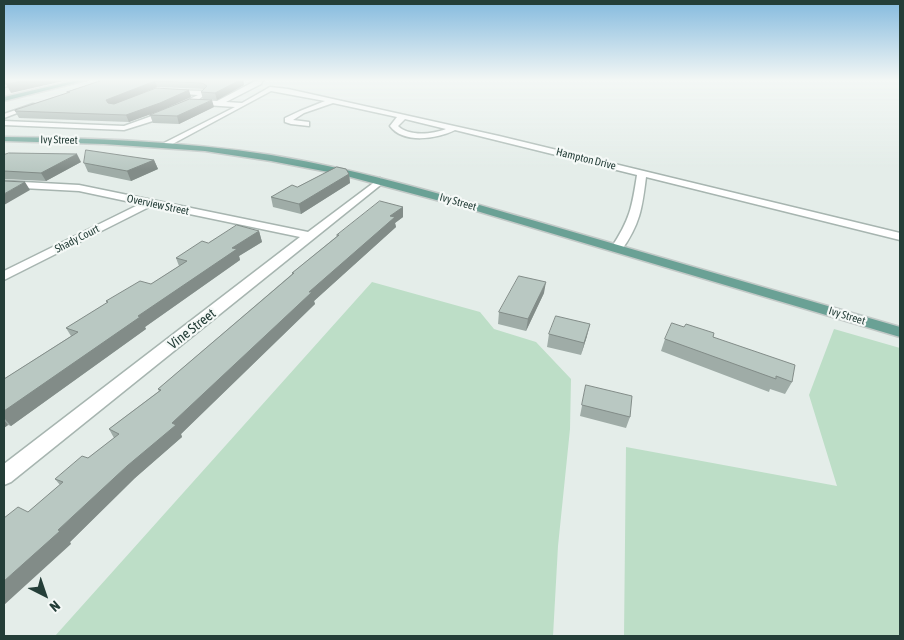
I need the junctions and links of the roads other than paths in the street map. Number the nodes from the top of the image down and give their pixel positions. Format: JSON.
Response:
{"nodes":[{"id":1,"x":21,"y":110,"type":"edge"},
{"id":2,"x":172,"y":110,"type":"edge"},
{"id":3,"x":234,"y":110,"type":"edge"},
{"id":4,"x":311,"y":110,"type":"edge"},
{"id":5,"x":375,"y":110,"type":"edge"},
{"id":6,"x":4,"y":116,"type":"edge"},
{"id":7,"x":404,"y":116,"type":"junction"},
{"id":8,"x":4,"y":123,"type":"edge"},
{"id":9,"x":306,"y":124,"type":"dead end"},
{"id":10,"x":455,"y":128,"type":"junction"},
{"id":11,"x":4,"y":139,"type":"edge"},
{"id":12,"x":167,"y":145,"type":"junction"},
{"id":13,"x":642,"y":174,"type":"junction"},
{"id":14,"x":380,"y":181,"type":"junction"},
{"id":15,"x":4,"y":184,"type":"edge"},
{"id":16,"x":149,"y":203,"type":"junction"},
{"id":17,"x":311,"y":236,"type":"junction"},
{"id":18,"x":900,"y":237,"type":"edge"},
{"id":19,"x":617,"y":248,"type":"junction"},
{"id":20,"x":4,"y":276,"type":"edge"},
{"id":21,"x":900,"y":332,"type":"edge"},
{"id":22,"x":4,"y":476,"type":"edge"}],
"edges":[{"from":1,"to":6,"type":"street"},
{"from":2,"to":8,"type":"street"},
{"from":3,"to":12,"type":"street"},
{"from":4,"to":9,"type":"street"},
{"from":5,"to":7,"type":"street","name":"Hampton Drive"},
{"from":7,"to":10,"type":"street","name":"Hampton Drive"},
{"from":7,"to":10,"type":"street"},
{"from":10,"to":13,"type":"street","name":"Hampton Drive"},
{"from":11,"to":12,"type":"main road","name":"Ivy Street"},
{"from":12,"to":14,"type":"main road","name":"Ivy Street"},
{"from":13,"to":18,"type":"street","name":"Hampton Drive"},
{"from":13,"to":19,"type":"street"},
{"from":14,"to":17,"type":"street","name":"Vine Street"},
{"from":14,"to":19,"type":"main road","name":"Ivy Street"},
{"from":15,"to":16,"type":"street","name":"Overview Street"},
{"from":16,"to":17,"type":"street","name":"Overview Street"},
{"from":16,"to":20,"type":"street","name":"Shady Court"},
{"from":17,"to":22,"type":"street","name":"Vine Street"},
{"from":19,"to":21,"type":"main road","name":"Ivy Street"}]}
